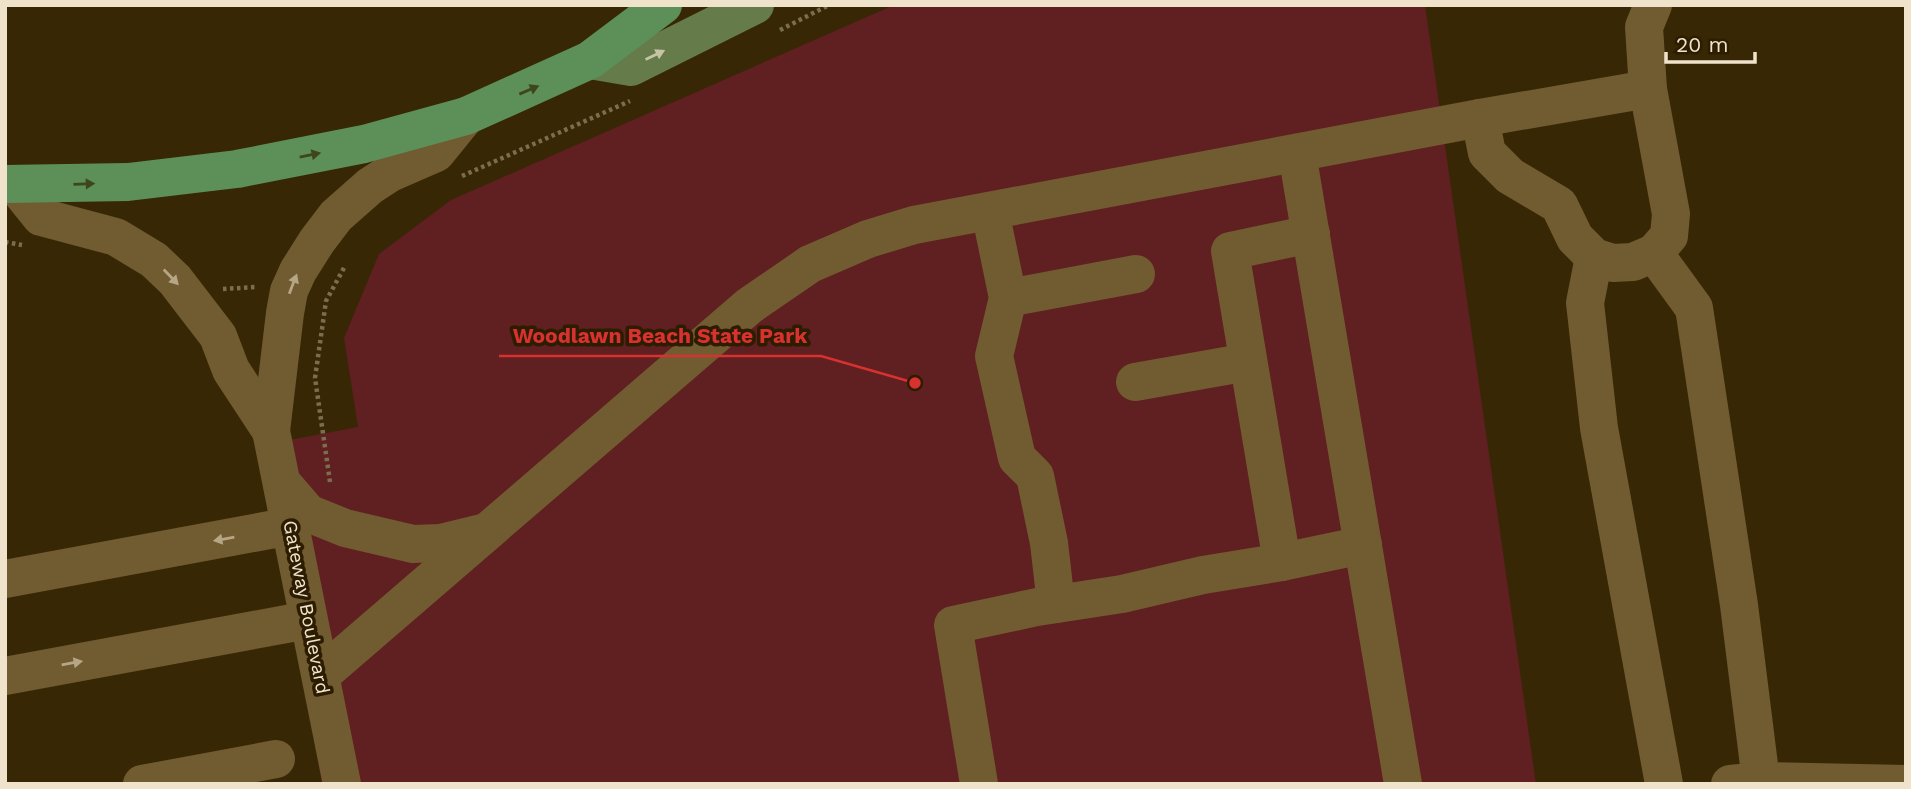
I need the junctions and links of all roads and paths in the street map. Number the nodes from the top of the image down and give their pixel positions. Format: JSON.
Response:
{"nodes":[{"id":1,"x":663,"y":5,"type":"edge"},
{"id":2,"x":830,"y":5,"type":"edge"},
{"id":3,"x":1653,"y":5,"type":"edge"},
{"id":4,"x":764,"y":20,"type":"edge"},
{"id":5,"x":590,"y":60,"type":"junction"},
{"id":6,"x":1648,"y":89,"type":"junction"},
{"id":7,"x":640,"y":97,"type":"dead end"},
{"id":8,"x":466,"y":117,"type":"junction"},
{"id":9,"x":1480,"y":118,"type":"junction"},
{"id":10,"x":1297,"y":153,"type":"junction"},
{"id":11,"x":456,"y":179,"type":"dead end"},
{"id":12,"x":11,"y":185,"type":"edge"},
{"id":13,"x":990,"y":211,"type":"junction"},
{"id":14,"x":1311,"y":234,"type":"junction"},
{"id":15,"x":5,"y":242,"type":"edge"},
{"id":16,"x":29,"y":246,"type":"dead end"},
{"id":17,"x":1654,"y":253,"type":"junction"},
{"id":18,"x":1594,"y":257,"type":"junction"},
{"id":19,"x":346,"y":264,"type":"dead end"},
{"id":20,"x":1136,"y":274,"type":"dead end"},
{"id":21,"x":269,"y":286,"type":"dead end"},
{"id":22,"x":216,"y":289,"type":"dead end"},
{"id":23,"x":1008,"y":298,"type":"junction"},
{"id":24,"x":1248,"y":362,"type":"junction"},
{"id":25,"x":1135,"y":382,"type":"dead end"},
{"id":26,"x":271,"y":431,"type":"junction"},
{"id":27,"x":330,"y":482,"type":"dead end"},
{"id":28,"x":282,"y":484,"type":"junction"},
{"id":29,"x":291,"y":526,"type":"junction"},
{"id":30,"x":488,"y":531,"type":"junction"},
{"id":31,"x":1363,"y":545,"type":"junction"},
{"id":32,"x":1282,"y":562,"type":"junction"},
{"id":33,"x":5,"y":579,"type":"edge"},
{"id":34,"x":1056,"y":604,"type":"junction"},
{"id":35,"x":309,"y":620,"type":"junction"},
{"id":36,"x":321,"y":675,"type":"junction"},
{"id":37,"x":5,"y":676,"type":"edge"},
{"id":38,"x":276,"y":759,"type":"dead end"},
{"id":39,"x":1745,"y":782,"type":"edge"},
{"id":40,"x":1906,"y":783,"type":"edge"},
{"id":41,"x":142,"y":784,"type":"edge"},
{"id":42,"x":342,"y":784,"type":"edge"},
{"id":43,"x":979,"y":784,"type":"edge"},
{"id":44,"x":1403,"y":784,"type":"edge"},
{"id":45,"x":1664,"y":784,"type":"edge"}],
"edges":[{"from":1,"to":5,"type":"highway"},
{"from":2,"to":4,"type":"path"},
{"from":3,"to":6,"type":"street"},
{"from":5,"to":4,"type":"main road","one_way":true},
{"from":8,"to":5,"type":"highway","one_way":true},
{"from":6,"to":9,"type":"street"},
{"from":6,"to":17,"type":"street"},
{"from":7,"to":11,"type":"path"},
{"from":12,"to":8,"type":"highway","one_way":true},
{"from":26,"to":8,"type":"street","name":"Gateway Boulevard","one_way":true},
{"from":9,"to":10,"type":"street"},
{"from":9,"to":18,"type":"street"},
{"from":10,"to":13,"type":"street"},
{"from":10,"to":14,"type":"street"},
{"from":12,"to":26,"type":"street","name":"Gateway Boulevard","one_way":true},
{"from":13,"to":23,"type":"street"},
{"from":13,"to":30,"type":"street"},
{"from":14,"to":24,"type":"street"},
{"from":14,"to":31,"type":"street"},
{"from":15,"to":16,"type":"path"},
{"from":17,"to":18,"type":"street"},
{"from":17,"to":39,"type":"street"},
{"from":18,"to":45,"type":"street"},
{"from":19,"to":27,"type":"path"},
{"from":20,"to":23,"type":"street"},
{"from":21,"to":22,"type":"path"},
{"from":23,"to":34,"type":"street"},
{"from":24,"to":25,"type":"street"},
{"from":24,"to":32,"type":"street"},
{"from":26,"to":28,"type":"street","name":"Gateway Boulevard"},
{"from":28,"to":29,"type":"street","name":"Gateway Boulevard"},
{"from":28,"to":30,"type":"street"},
{"from":29,"to":33,"type":"street","one_way":true},
{"from":29,"to":35,"type":"street","name":"Gateway Boulevard"},
{"from":30,"to":36,"type":"street"},
{"from":31,"to":32,"type":"street"},
{"from":31,"to":44,"type":"street"},
{"from":32,"to":34,"type":"street"},
{"from":34,"to":43,"type":"street"},
{"from":35,"to":36,"type":"street","name":"Gateway Boulevard"},
{"from":37,"to":35,"type":"street","one_way":true},
{"from":36,"to":42,"type":"street","name":"Gateway Boulevard"},
{"from":38,"to":41,"type":"street"},
{"from":39,"to":40,"type":"street"}]}
